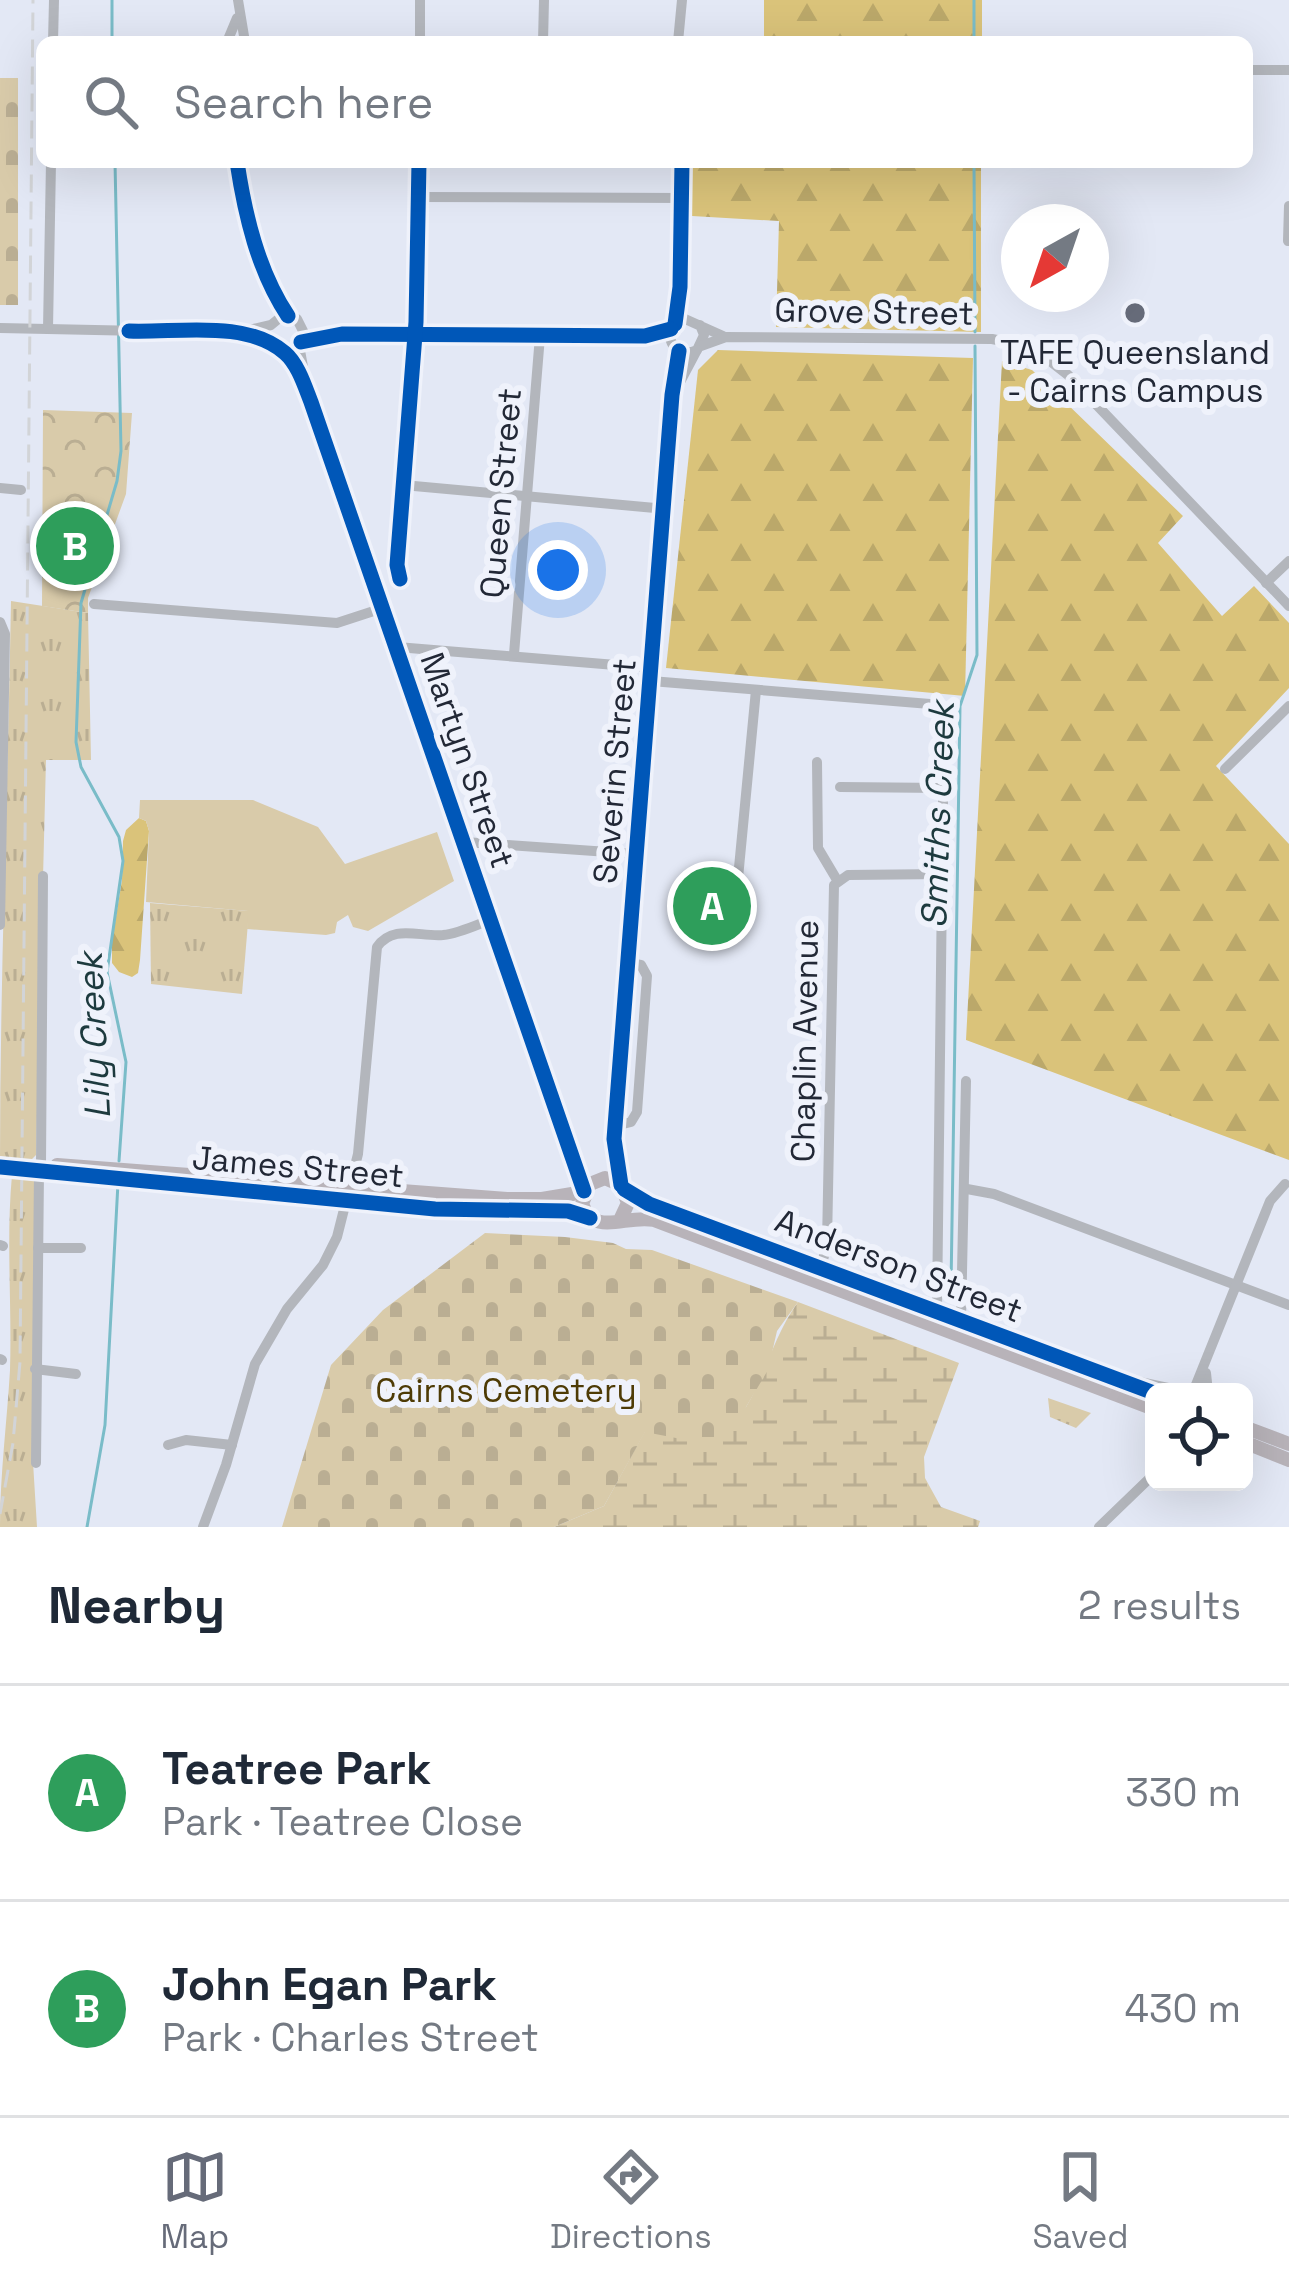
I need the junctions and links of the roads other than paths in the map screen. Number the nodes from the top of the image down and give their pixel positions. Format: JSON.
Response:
{"nodes":[{"id":1,"x":54,"y":0,"type":"edge"},
{"id":2,"x":238,"y":0,"type":"edge"},
{"id":3,"x":420,"y":0,"type":"edge"},
{"id":4,"x":544,"y":0,"type":"edge"},
{"id":5,"x":682,"y":0,"type":"edge"},
{"id":6,"x":238,"y":15,"type":"junction"},
{"id":7,"x":53,"y":36,"type":"edge"},
{"id":8,"x":230,"y":36,"type":"edge"},
{"id":9,"x":243,"y":36,"type":"edge"},
{"id":10,"x":420,"y":36,"type":"edge"},
{"id":11,"x":543,"y":36,"type":"edge"},
{"id":12,"x":681,"y":36,"type":"edge"},
{"id":13,"x":1253,"y":70,"type":"edge"},
{"id":14,"x":1289,"y":70,"type":"edge"},
{"id":15,"x":51,"y":168,"type":"edge"},
{"id":16,"x":238,"y":168,"type":"edge"},
{"id":17,"x":418,"y":168,"type":"edge"},
{"id":18,"x":682,"y":168,"type":"edge"},
{"id":19,"x":418,"y":197,"type":"junction"},
{"id":20,"x":681,"y":198,"type":"junction"},
{"id":21,"x":1289,"y":206,"type":"edge"},
{"id":22,"x":1288,"y":241,"type":"edge"},
{"id":23,"x":268,"y":282,"type":"junction"},
{"id":24,"x":680,"y":287,"type":"junction"},
{"id":25,"x":288,"y":316,"type":"junction"},
{"id":26,"x":698,"y":323,"type":"junction"},
{"id":27,"x":272,"y":324,"type":"junction"},
{"id":28,"x":302,"y":325,"type":"junction"},
{"id":29,"x":673,"y":326,"type":"junction"},
{"id":30,"x":0,"y":328,"type":"edge"},
{"id":31,"x":48,"y":328,"type":"junction"},
{"id":32,"x":237,"y":333,"type":"junction"},
{"id":33,"x":342,"y":334,"type":"junction"},
{"id":34,"x":415,"y":334,"type":"junction"},
{"id":35,"x":540,"y":336,"type":"junction"},
{"id":36,"x":645,"y":336,"type":"junction"},
{"id":37,"x":726,"y":337,"type":"junction"},
{"id":38,"x":300,"y":343,"type":"junction"},
{"id":39,"x":277,"y":346,"type":"junction"},
{"id":40,"x":699,"y":348,"type":"junction"},
{"id":41,"x":676,"y":349,"type":"junction"},
{"id":42,"x":307,"y":393,"type":"junction"},
{"id":43,"x":673,"y":406,"type":"junction"},
{"id":44,"x":403,"y":485,"type":"junction"},
{"id":45,"x":0,"y":488,"type":"edge"},
{"id":46,"x":21,"y":490,"type":"dead end"},
{"id":47,"x":527,"y":497,"type":"junction"},
{"id":48,"x":665,"y":509,"type":"junction"},
{"id":49,"x":1289,"y":561,"type":"edge"},
{"id":50,"x":400,"y":580,"type":"dead end"},
{"id":51,"x":1266,"y":583,"type":"junction"},
{"id":52,"x":94,"y":604,"type":"dead end"},
{"id":53,"x":1289,"y":606,"type":"edge"},
{"id":54,"x":382,"y":608,"type":"junction"},
{"id":55,"x":0,"y":622,"type":"edge"},
{"id":56,"x":397,"y":647,"type":"junction"},
{"id":57,"x":514,"y":654,"type":"junction"},
{"id":58,"x":652,"y":675,"type":"junction"},
{"id":59,"x":756,"y":690,"type":"junction"},
{"id":60,"x":1289,"y":706,"type":"edge"},
{"id":61,"x":817,"y":762,"type":"dead end"},
{"id":62,"x":1225,"y":769,"type":"dead end"},
{"id":63,"x":840,"y":787,"type":"dead end"},
{"id":64,"x":944,"y":788,"type":"junction"},
{"id":65,"x":465,"y":842,"type":"junction"},
{"id":66,"x":638,"y":854,"type":"junction"},
{"id":67,"x":944,"y":874,"type":"junction"},
{"id":68,"x":43,"y":876,"type":"dead end"},
{"id":69,"x":739,"y":878,"type":"dead end"},
{"id":70,"x":840,"y":878,"type":"junction"},
{"id":71,"x":0,"y":889,"type":"edge"},
{"id":72,"x":492,"y":919,"type":"junction"},
{"id":73,"x":0,"y":926,"type":"edge"},
{"id":74,"x":628,"y":963,"type":"junction"},
{"id":75,"x":967,"y":1081,"type":"dead end"},
{"id":76,"x":615,"y":1132,"type":"junction"},
{"id":77,"x":571,"y":1149,"type":"junction"},
{"id":78,"x":0,"y":1166,"type":"edge"},
{"id":79,"x":40,"y":1168,"type":"junction"},
{"id":80,"x":598,"y":1179,"type":"junction"},
{"id":81,"x":1285,"y":1184,"type":"dead end"},
{"id":82,"x":623,"y":1187,"type":"junction"},
{"id":83,"x":967,"y":1189,"type":"junction"},
{"id":84,"x":350,"y":1192,"type":"junction"},
{"id":85,"x":584,"y":1192,"type":"junction"},
{"id":86,"x":590,"y":1218,"type":"junction"},
{"id":87,"x":621,"y":1218,"type":"junction"},
{"id":88,"x":38,"y":1248,"type":"junction"},
{"id":89,"x":81,"y":1248,"type":"dead end"},
{"id":90,"x":819,"y":1275,"type":"junction"},
{"id":91,"x":1238,"y":1286,"type":"junction"},
{"id":92,"x":1289,"y":1305,"type":"edge"},
{"id":93,"x":937,"y":1312,"type":"junction"},
{"id":94,"x":961,"y":1321,"type":"junction"},
{"id":95,"x":1210,"y":1357,"type":"junction"},
{"id":96,"x":35,"y":1369,"type":"junction"},
{"id":97,"x":76,"y":1374,"type":"dead end"},
{"id":98,"x":1111,"y":1377,"type":"junction"},
{"id":99,"x":1151,"y":1383,"type":"edge"},
{"id":100,"x":1202,"y":1383,"type":"edge"},
{"id":101,"x":1202,"y":1383,"type":"edge"},
{"id":102,"x":1145,"y":1390,"type":"edge"},
{"id":103,"x":1145,"y":1404,"type":"edge"},
{"id":104,"x":1253,"y":1430,"type":"edge"},
{"id":105,"x":232,"y":1444,"type":"junction"},
{"id":106,"x":1289,"y":1444,"type":"edge"},
{"id":107,"x":168,"y":1445,"type":"dead end"},
{"id":108,"x":1253,"y":1448,"type":"edge"},
{"id":109,"x":1289,"y":1460,"type":"edge"},
{"id":110,"x":36,"y":1463,"type":"dead end"},
{"id":111,"x":1145,"y":1482,"type":"edge"},
{"id":112,"x":202,"y":1527,"type":"edge"},
{"id":113,"x":1100,"y":1527,"type":"edge"}],
"edges":[{"from":1,"to":7,"type":"street"},
{"from":2,"to":6,"type":"street"},
{"from":3,"to":10,"type":"street"},
{"from":4,"to":11,"type":"street"},
{"from":5,"to":12,"type":"street"},
{"from":6,"to":8,"type":"street"},
{"from":6,"to":9,"type":"street"},
{"from":13,"to":14,"type":"street"},
{"from":15,"to":31,"type":"street"},
{"from":16,"to":23,"type":"street"},
{"from":17,"to":19,"type":"street"},
{"from":18,"to":20,"type":"street"},
{"from":19,"to":20,"type":"street"},
{"from":19,"to":34,"type":"street"},
{"from":20,"to":24,"type":"street"},
{"from":21,"to":22,"type":"street"},
{"from":23,"to":25,"type":"street"},
{"from":23,"to":27,"type":"street"},
{"from":24,"to":26,"type":"street"},
{"from":24,"to":29,"type":"street"},
{"from":25,"to":27,"type":"street"},
{"from":25,"to":28,"type":"street"},
{"from":26,"to":29,"type":"street"},
{"from":26,"to":37,"type":"street","name":"Grove Street"},
{"from":26,"to":40,"type":"street"},
{"from":27,"to":32,"type":"street"},
{"from":27,"to":39,"type":"street"},
{"from":28,"to":33,"type":"street"},
{"from":28,"to":38,"type":"street","name":"Martyn Street"},
{"from":29,"to":36,"type":"street"},
{"from":29,"to":41,"type":"street"},
{"from":30,"to":31,"type":"street"},
{"from":31,"to":32,"type":"street"},
{"from":32,"to":39,"type":"street"},
{"from":33,"to":34,"type":"street"},
{"from":33,"to":38,"type":"street"},
{"from":34,"to":35,"type":"street"},
{"from":34,"to":44,"type":"street"},
{"from":35,"to":36,"type":"street"},
{"from":35,"to":47,"type":"street","name":"Queen Street"},
{"from":36,"to":41,"type":"street"},
{"from":37,"to":40,"type":"street","name":"Grove Street"},
{"from":37,"to":51,"type":"street","name":"Grove Street"},
{"from":38,"to":39,"type":"street"},
{"from":38,"to":42,"type":"street","name":"Martyn Street"},
{"from":39,"to":42,"type":"street","name":"Martyn Street"},
{"from":40,"to":41,"type":"street"},
{"from":40,"to":43,"type":"street","name":"Severin Street"},
{"from":41,"to":43,"type":"street","name":"Severin Street"},
{"from":42,"to":54,"type":"street","name":"Martyn Street"},
{"from":43,"to":48,"type":"street","name":"Severin Street"},
{"from":44,"to":47,"type":"street"},
{"from":44,"to":50,"type":"street"},
{"from":45,"to":46,"type":"street"},
{"from":47,"to":48,"type":"street"},
{"from":47,"to":57,"type":"street","name":"Queen Street"},
{"from":48,"to":58,"type":"street","name":"Severin Street"},
{"from":49,"to":51,"type":"street"},
{"from":51,"to":53,"type":"street"},
{"from":52,"to":54,"type":"street"},
{"from":54,"to":56,"type":"street","name":"Martyn Street"},
{"from":55,"to":71,"type":"street"},
{"from":56,"to":57,"type":"street"},
{"from":56,"to":65,"type":"street","name":"Martyn Street"},
{"from":57,"to":58,"type":"street"},
{"from":58,"to":59,"type":"street"},
{"from":58,"to":66,"type":"street","name":"Severin Street"},
{"from":59,"to":64,"type":"street"},
{"from":59,"to":69,"type":"street"},
{"from":60,"to":62,"type":"street"},
{"from":61,"to":70,"type":"street"},
{"from":63,"to":64,"type":"street"},
{"from":64,"to":67,"type":"street"},
{"from":65,"to":66,"type":"street"},
{"from":65,"to":72,"type":"street","name":"Martyn Street"},
{"from":66,"to":74,"type":"street","name":"Severin Street"},
{"from":67,"to":70,"type":"street"},
{"from":67,"to":93,"type":"street"},
{"from":68,"to":79,"type":"street"},
{"from":70,"to":90,"type":"street","name":"Chaplin Avenue"},
{"from":71,"to":73,"type":"street"},
{"from":72,"to":77,"type":"street","name":"Martyn Street"},
{"from":72,"to":84,"type":"street"},
{"from":74,"to":76,"type":"street","name":"Severin Street"},
{"from":74,"to":76,"type":"street","name":"Severin Street"},
{"from":75,"to":83,"type":"street"},
{"from":76,"to":80,"type":"street","name":"Severin Street"},
{"from":76,"to":82,"type":"street","name":"Severin Street"},
{"from":77,"to":80,"type":"street","name":"Martyn Street"},
{"from":77,"to":85,"type":"street","name":"Martyn Street"},
{"from":78,"to":79,"type":"main road","name":"James Street"},
{"from":79,"to":84,"type":"main road","name":"James Street"},
{"from":79,"to":88,"type":"street"},
{"from":80,"to":82,"type":"main road"},
{"from":80,"to":85,"type":"main road"},
{"from":81,"to":91,"type":"street"},
{"from":82,"to":87,"type":"main road"},
{"from":82,"to":90,"type":"main road","name":"Anderson Street"},
{"from":83,"to":91,"type":"street"},
{"from":83,"to":94,"type":"street"},
{"from":84,"to":85,"type":"main road","name":"James Street"},
{"from":84,"to":86,"type":"main road","name":"James Street"},
{"from":84,"to":105,"type":"street"},
{"from":85,"to":86,"type":"main road"},
{"from":86,"to":87,"type":"main road"},
{"from":87,"to":90,"type":"main road","name":"Anderson Street"},
{"from":88,"to":89,"type":"street"},
{"from":88,"to":96,"type":"street"},
{"from":90,"to":93,"type":"main road","name":"Anderson Street"},
{"from":90,"to":103,"type":"main road","name":"Anderson Street"},
{"from":91,"to":92,"type":"street"},
{"from":91,"to":95,"type":"street"},
{"from":93,"to":94,"type":"main road","name":"Anderson Street"},
{"from":94,"to":98,"type":"main road","name":"Anderson Street"},
{"from":95,"to":100,"type":"street"},
{"from":95,"to":101,"type":"street"},
{"from":96,"to":97,"type":"street"},
{"from":96,"to":110,"type":"street"},
{"from":98,"to":99,"type":"street"},
{"from":98,"to":102,"type":"main road","name":"Anderson Street"},
{"from":104,"to":106,"type":"main road"},
{"from":105,"to":107,"type":"street"},
{"from":105,"to":112,"type":"street"},
{"from":108,"to":109,"type":"main road"},
{"from":111,"to":113,"type":"street"}]}
